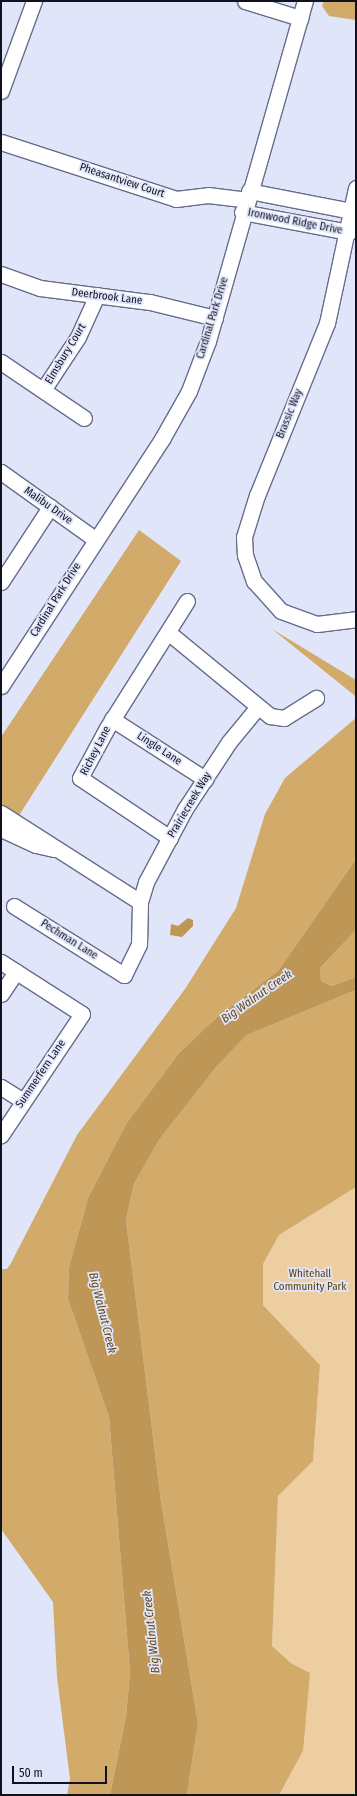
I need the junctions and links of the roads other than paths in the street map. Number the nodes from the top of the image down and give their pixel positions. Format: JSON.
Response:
{"nodes":[{"id":1,"x":34,"y":1,"type":"edge"},
{"id":2,"x":245,"y":1,"type":"edge"},
{"id":3,"x":304,"y":1,"type":"edge"},
{"id":4,"x":300,"y":18,"type":"junction"},
{"id":5,"x":1,"y":91,"type":"edge"},
{"id":6,"x":1,"y":142,"type":"edge"},
{"id":7,"x":356,"y":188,"type":"edge"},
{"id":8,"x":245,"y":201,"type":"junction"},
{"id":9,"x":352,"y":211,"type":"junction"},
{"id":10,"x":349,"y":232,"type":"junction"},
{"id":11,"x":1,"y":274,"type":"edge"},
{"id":12,"x":97,"y":295,"type":"junction"},
{"id":13,"x":215,"y":318,"type":"junction"},
{"id":14,"x":1,"y":362,"type":"edge"},
{"id":15,"x":43,"y":390,"type":"junction"},
{"id":16,"x":84,"y":418,"type":"dead end"},
{"id":17,"x":1,"y":472,"type":"edge"},
{"id":18,"x":50,"y":507,"type":"junction"},
{"id":19,"x":95,"y":539,"type":"junction"},
{"id":20,"x":1,"y":582,"type":"edge"},
{"id":21,"x":187,"y":601,"type":"dead end"},
{"id":22,"x":356,"y":619,"type":"edge"},
{"id":23,"x":169,"y":633,"type":"junction"},
{"id":24,"x":1,"y":686,"type":"edge"},
{"id":25,"x":316,"y":698,"type":"dead end"},
{"id":26,"x":257,"y":708,"type":"junction"},
{"id":27,"x":112,"y":719,"type":"junction"},
{"id":28,"x":206,"y":779,"type":"junction"},
{"id":29,"x":1,"y":813,"type":"edge"},
{"id":30,"x":1,"y":829,"type":"edge"},
{"id":31,"x":170,"y":838,"type":"junction"},
{"id":32,"x":62,"y":850,"type":"junction"},
{"id":33,"x":140,"y":902,"type":"junction"},
{"id":34,"x":14,"y":906,"type":"dead end"},
{"id":35,"x":1,"y":962,"type":"edge"},
{"id":36,"x":16,"y":972,"type":"junction"},
{"id":37,"x":124,"y":975,"type":"joint"},
{"id":38,"x":1,"y":994,"type":"edge"},
{"id":39,"x":1,"y":1087,"type":"edge"},
{"id":40,"x":23,"y":1101,"type":"junction"},
{"id":41,"x":1,"y":1135,"type":"edge"}],
"edges":[{"from":1,"to":5,"type":"street"},
{"from":2,"to":4,"type":"street"},
{"from":3,"to":4,"type":"street","name":"Cardinal Park Drive"},
{"from":4,"to":8,"type":"street","name":"Cardinal Park Drive"},
{"from":6,"to":8,"type":"street","name":"Pheasantview Court"},
{"from":7,"to":9,"type":"street","name":"Brassic Way"},
{"from":8,"to":9,"type":"street","name":"Ironwood Ridge Drive"},
{"from":8,"to":10,"type":"street","name":"Ironwood Ridge Drive"},
{"from":8,"to":13,"type":"street","name":"Cardinal Park Drive"},
{"from":9,"to":10,"type":"street","name":"Brassic Way"},
{"from":10,"to":22,"type":"street","name":"Brassic Way"},
{"from":11,"to":12,"type":"street","name":"Deerbrook Lane"},
{"from":12,"to":13,"type":"street","name":"Deerbrook Lane"},
{"from":12,"to":15,"type":"street","name":"Elmsbury Court"},
{"from":13,"to":19,"type":"street","name":"Cardinal Park Drive"},
{"from":14,"to":15,"type":"street","name":"Elmsbury Court"},
{"from":15,"to":16,"type":"street","name":"Elmsbury Court"},
{"from":17,"to":18,"type":"street","name":"Malibu Drive"},
{"from":18,"to":19,"type":"street","name":"Malibu Drive"},
{"from":18,"to":20,"type":"street"},
{"from":19,"to":24,"type":"street","name":"Cardinal Park Drive"},
{"from":21,"to":23,"type":"street","name":"Richey Lane"},
{"from":23,"to":26,"type":"street"},
{"from":23,"to":27,"type":"street","name":"Richey Lane"},
{"from":25,"to":26,"type":"street"},
{"from":26,"to":28,"type":"street","name":"Prairiecreek Way"},
{"from":27,"to":28,"type":"street","name":"Lingle Lane"},
{"from":27,"to":31,"type":"street","name":"Richey Lane"},
{"from":28,"to":31,"type":"street","name":"Prairiecreek Way"},
{"from":29,"to":32,"type":"street"},
{"from":30,"to":32,"type":"street"},
{"from":31,"to":33,"type":"street","name":"Prairiecreek Way"},
{"from":32,"to":33,"type":"street"},
{"from":33,"to":37,"type":"street","name":"Prairiecreek Way"},
{"from":34,"to":37,"type":"street","name":"Pechman Lane"},
{"from":35,"to":36,"type":"street"},
{"from":36,"to":38,"type":"street"},
{"from":36,"to":40,"type":"street","name":"Summerfern Lane"},
{"from":39,"to":40,"type":"street"},
{"from":40,"to":41,"type":"street","name":"Summerfern Lane"}]}
